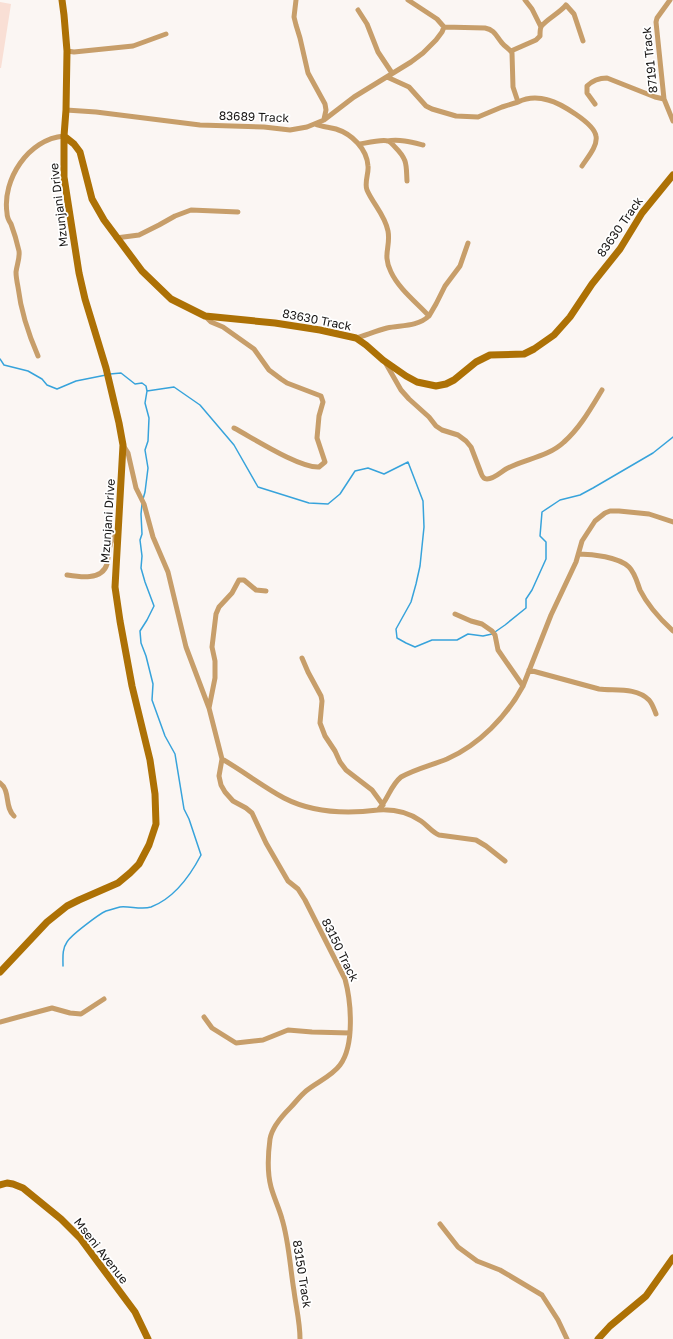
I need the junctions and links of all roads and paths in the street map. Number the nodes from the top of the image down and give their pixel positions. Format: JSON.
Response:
{"nodes":[{"id":1,"x":62,"y":0,"type":"edge"},
{"id":2,"x":296,"y":0,"type":"edge"},
{"id":3,"x":408,"y":0,"type":"edge"},
{"id":4,"x":525,"y":0,"type":"edge"},
{"id":5,"x":670,"y":0,"type":"edge"},
{"id":6,"x":565,"y":3,"type":"edge"},
{"id":7,"x":358,"y":10,"type":"dead end"},
{"id":8,"x":444,"y":27,"type":"junction"},
{"id":9,"x":541,"y":27,"type":"junction"},
{"id":10,"x":166,"y":34,"type":"dead end"},
{"id":11,"x":583,"y":41,"type":"dead end"},
{"id":12,"x":68,"y":51,"type":"junction"},
{"id":13,"x":511,"y":51,"type":"junction"},
{"id":14,"x":392,"y":73,"type":"junction"},
{"id":15,"x":386,"y":77,"type":"junction"},
{"id":16,"x":664,"y":99,"type":"junction"},
{"id":17,"x":518,"y":102,"type":"junction"},
{"id":18,"x":594,"y":104,"type":"dead end"},
{"id":19,"x":66,"y":110,"type":"junction"},
{"id":20,"x":324,"y":120,"type":"junction"},
{"id":21,"x":673,"y":121,"type":"edge"},
{"id":22,"x":315,"y":124,"type":"junction"},
{"id":23,"x":64,"y":136,"type":"junction"},
{"id":24,"x":387,"y":141,"type":"junction"},
{"id":25,"x":360,"y":144,"type":"junction"},
{"id":26,"x":423,"y":145,"type":"dead end"},
{"id":27,"x":582,"y":166,"type":"dead end"},
{"id":28,"x":673,"y":175,"type":"edge"},
{"id":29,"x":407,"y":181,"type":"dead end"},
{"id":30,"x":238,"y":212,"type":"dead end"},
{"id":31,"x":116,"y":238,"type":"junction"},
{"id":32,"x":468,"y":243,"type":"dead end"},
{"id":33,"x":205,"y":316,"type":"junction"},
{"id":34,"x":429,"y":316,"type":"junction"},
{"id":35,"x":356,"y":338,"type":"junction"},
{"id":36,"x":38,"y":356,"type":"dead end"},
{"id":37,"x":383,"y":360,"type":"junction"},
{"id":38,"x":602,"y":390,"type":"dead end"},
{"id":39,"x":234,"y":428,"type":"dead end"},
{"id":40,"x":123,"y":445,"type":"junction"},
{"id":41,"x":673,"y":522,"type":"edge"},
{"id":42,"x":118,"y":536,"type":"junction"},
{"id":43,"x":579,"y":554,"type":"junction"},
{"id":44,"x":67,"y":575,"type":"dead end"},
{"id":45,"x":266,"y":591,"type":"dead end"},
{"id":46,"x":455,"y":614,"type":"dead end"},
{"id":47,"x":673,"y":631,"type":"edge"},
{"id":48,"x":302,"y":658,"type":"dead end"},
{"id":49,"x":529,"y":670,"type":"junction"},
{"id":50,"x":523,"y":686,"type":"junction"},
{"id":51,"x":209,"y":708,"type":"junction"},
{"id":52,"x":656,"y":714,"type":"dead end"},
{"id":53,"x":222,"y":759,"type":"junction"},
{"id":54,"x":0,"y":783,"type":"edge"},
{"id":55,"x":383,"y":805,"type":"junction"},
{"id":56,"x":378,"y":810,"type":"junction"},
{"id":57,"x":14,"y":816,"type":"dead end"},
{"id":58,"x":505,"y":861,"type":"dead end"},
{"id":59,"x":0,"y":972,"type":"edge"},
{"id":60,"x":104,"y":999,"type":"dead end"},
{"id":61,"x":204,"y":1017,"type":"dead end"},
{"id":62,"x":0,"y":1022,"type":"edge"},
{"id":63,"x":350,"y":1032,"type":"junction"},
{"id":64,"x":0,"y":1185,"type":"edge"},
{"id":65,"x":440,"y":1224,"type":"dead end"},
{"id":66,"x":673,"y":1258,"type":"edge"},
{"id":67,"x":148,"y":1339,"type":"edge"},
{"id":68,"x":300,"y":1339,"type":"edge"},
{"id":69,"x":566,"y":1339,"type":"edge"},
{"id":70,"x":598,"y":1339,"type":"edge"}],
"edges":[{"from":1,"to":12,"type":"street","name":"Mzunjani Drive"},
{"from":2,"to":20,"type":"street"},
{"from":3,"to":8,"type":"street"},
{"from":4,"to":9,"type":"street"},
{"from":5,"to":16,"type":"street","name":"87191 Track"},
{"from":6,"to":9,"type":"street"},
{"from":6,"to":11,"type":"street"},
{"from":7,"to":14,"type":"street"},
{"from":8,"to":13,"type":"street"},
{"from":8,"to":14,"type":"street","name":"83689 Track"},
{"from":9,"to":13,"type":"street"},
{"from":10,"to":12,"type":"street"},
{"from":12,"to":19,"type":"street","name":"Mzunjani Drive"},
{"from":13,"to":17,"type":"street"},
{"from":14,"to":15,"type":"street","name":"83689 Track"},
{"from":15,"to":17,"type":"street"},
{"from":15,"to":20,"type":"street","name":"83689 Track"},
{"from":16,"to":18,"type":"street"},
{"from":16,"to":21,"type":"street","name":"87191 Track"},
{"from":17,"to":27,"type":"street"},
{"from":19,"to":22,"type":"street","name":"83689 Track"},
{"from":19,"to":23,"type":"street","name":"Mzunjani Drive"},
{"from":20,"to":22,"type":"street","name":"83689 Track"},
{"from":22,"to":25,"type":"street"},
{"from":23,"to":31,"type":"street","name":"83630 Track"},
{"from":23,"to":36,"type":"street"},
{"from":23,"to":40,"type":"street","name":"Mzunjani Drive"},
{"from":24,"to":25,"type":"street"},
{"from":24,"to":26,"type":"street"},
{"from":24,"to":29,"type":"street"},
{"from":25,"to":34,"type":"street"},
{"from":28,"to":37,"type":"street","name":"83630 Track"},
{"from":30,"to":31,"type":"street"},
{"from":31,"to":33,"type":"street","name":"83630 Track"},
{"from":32,"to":34,"type":"street"},
{"from":33,"to":35,"type":"street","name":"83630 Track"},
{"from":33,"to":39,"type":"street"},
{"from":34,"to":35,"type":"street"},
{"from":35,"to":37,"type":"street","name":"83630 Track"},
{"from":37,"to":38,"type":"street"},
{"from":40,"to":42,"type":"street","name":"Mzunjani Drive"},
{"from":40,"to":51,"type":"street"},
{"from":41,"to":43,"type":"street"},
{"from":42,"to":44,"type":"street"},
{"from":42,"to":59,"type":"street","name":"Mzunjani Drive"},
{"from":43,"to":47,"type":"street"},
{"from":43,"to":49,"type":"street"},
{"from":45,"to":51,"type":"street"},
{"from":46,"to":50,"type":"street"},
{"from":48,"to":55,"type":"street"},
{"from":49,"to":50,"type":"street"},
{"from":49,"to":52,"type":"street"},
{"from":50,"to":55,"type":"street"},
{"from":51,"to":53,"type":"street"},
{"from":53,"to":56,"type":"street"},
{"from":53,"to":63,"type":"street","name":"83150 Track"},
{"from":54,"to":57,"type":"street"},
{"from":55,"to":56,"type":"street"},
{"from":56,"to":58,"type":"street"},
{"from":60,"to":62,"type":"street"},
{"from":61,"to":63,"type":"street"},
{"from":63,"to":68,"type":"street","name":"83150 Track"},
{"from":64,"to":67,"type":"street","name":"Mseni Avenue"},
{"from":65,"to":69,"type":"street"},
{"from":66,"to":70,"type":"street"}]}
